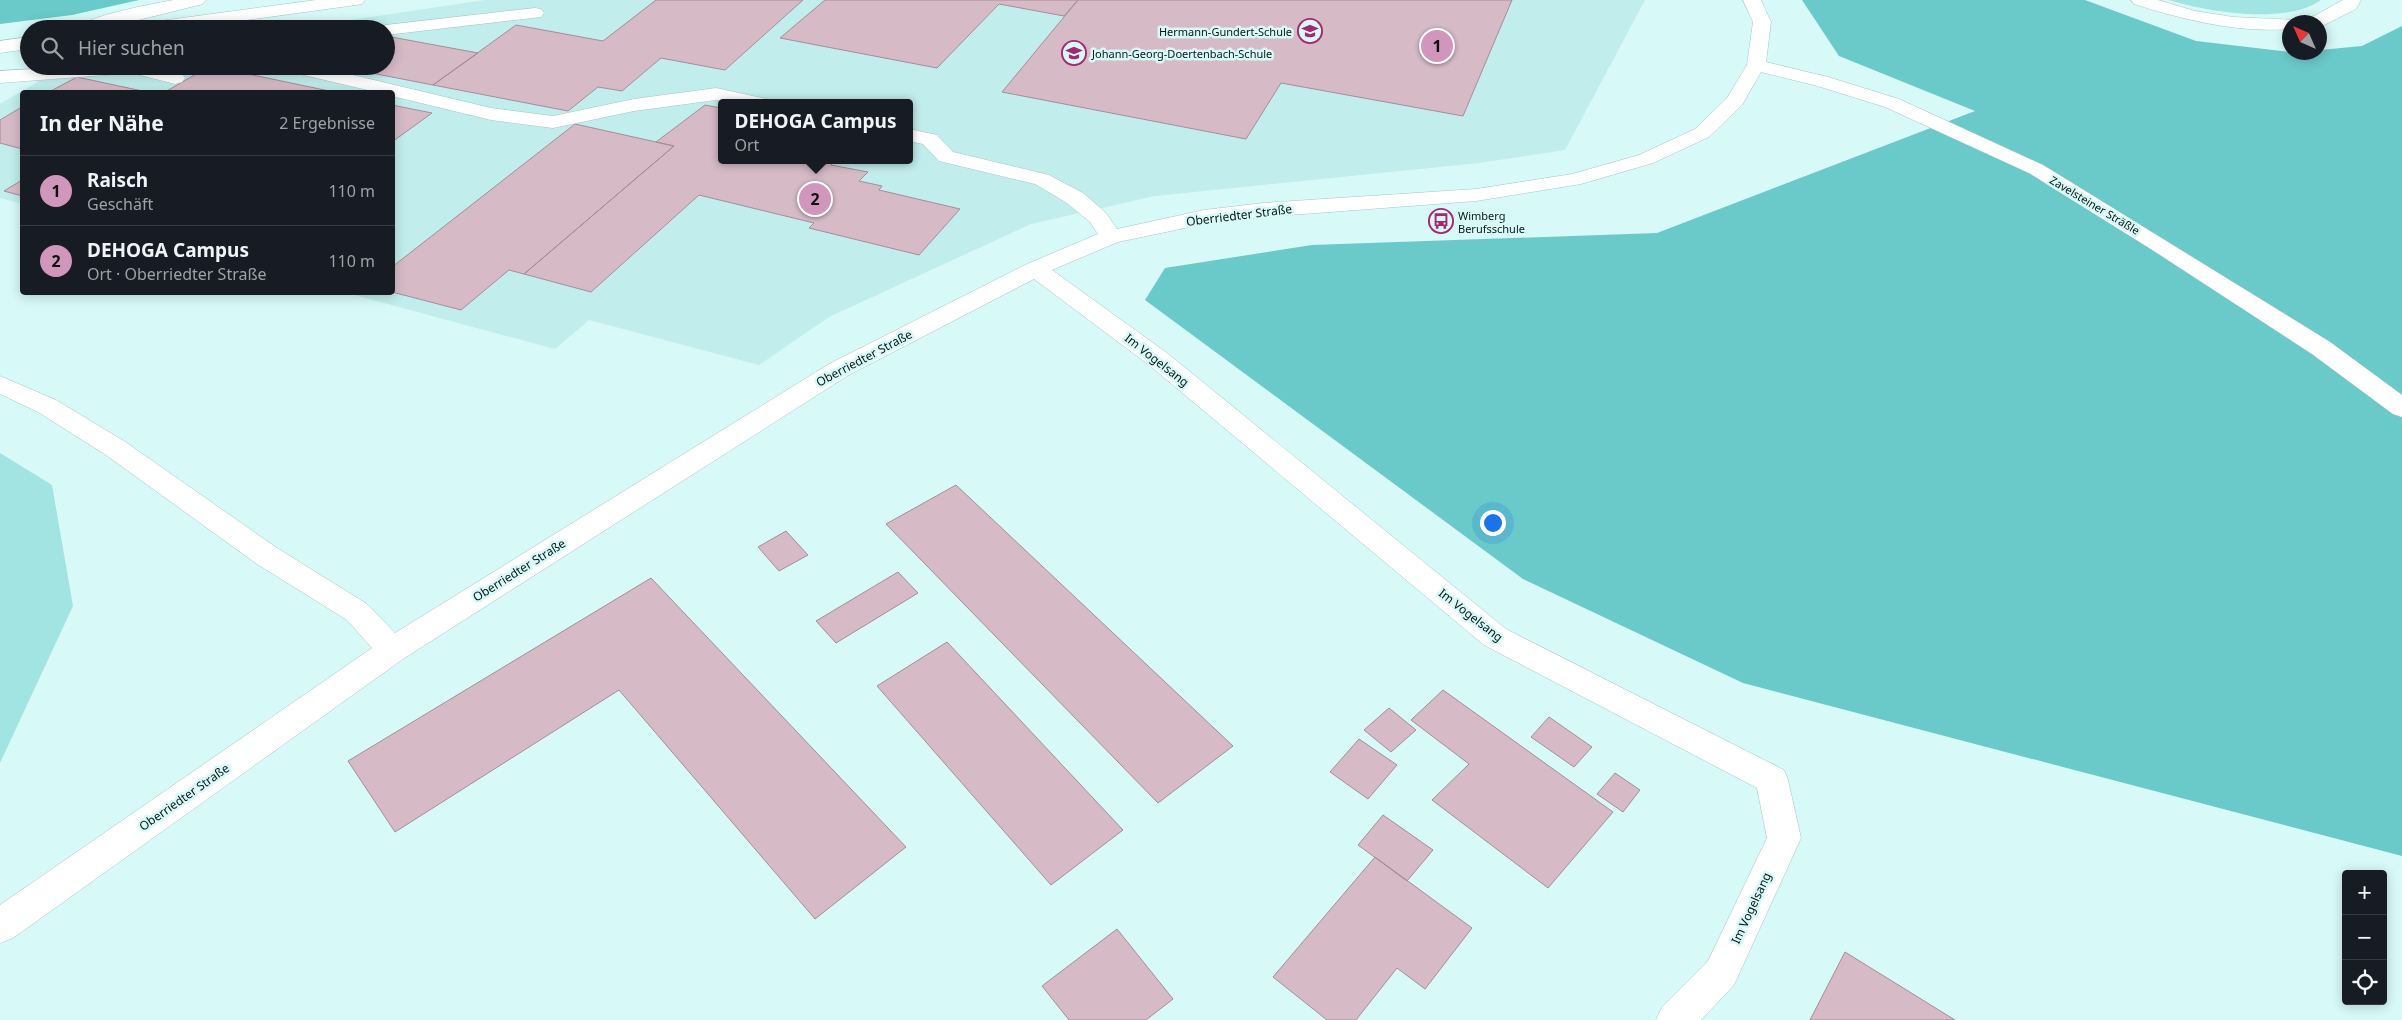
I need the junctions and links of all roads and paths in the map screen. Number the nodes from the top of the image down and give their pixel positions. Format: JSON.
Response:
{"nodes":[{"id":1,"x":197,"y":0,"type":"edge"},
{"id":2,"x":356,"y":0,"type":"edge"},
{"id":3,"x":1752,"y":0,"type":"edge"},
{"id":4,"x":2140,"y":0,"type":"edge"},
{"id":5,"x":2352,"y":0,"type":"edge"},
{"id":6,"x":535,"y":13,"type":"dead end"},
{"id":7,"x":2327,"y":16,"type":"edge"},
{"id":8,"x":108,"y":20,"type":"edge"},
{"id":9,"x":206,"y":20,"type":"edge"},
{"id":10,"x":2282,"y":24,"type":"edge"},
{"id":11,"x":395,"y":29,"type":"edge"},
{"id":12,"x":20,"y":44,"type":"edge"},
{"id":13,"x":0,"y":47,"type":"edge"},
{"id":14,"x":1756,"y":65,"type":"junction"},
{"id":15,"x":56,"y":75,"type":"edge"},
{"id":16,"x":165,"y":75,"type":"edge"},
{"id":17,"x":330,"y":75,"type":"edge"},
{"id":18,"x":0,"y":78,"type":"edge"},
{"id":19,"x":175,"y":78,"type":"dead end"},
{"id":20,"x":392,"y":90,"type":"edge"},
{"id":21,"x":395,"y":91,"type":"edge"},
{"id":22,"x":739,"y":99,"type":"edge"},
{"id":23,"x":913,"y":136,"type":"edge"},
{"id":24,"x":1111,"y":237,"type":"junction"},
{"id":25,"x":1035,"y":269,"type":"junction"},
{"id":26,"x":0,"y":384,"type":"edge"},
{"id":27,"x":2402,"y":408,"type":"edge"},
{"id":28,"x":392,"y":650,"type":"junction"},
{"id":29,"x":0,"y":926,"type":"edge"},
{"id":30,"x":1675,"y":1020,"type":"edge"}],
"edges":[{"from":1,"to":8,"type":"street"},
{"from":2,"to":9,"type":"street"},
{"from":3,"to":14,"type":"street","name":"Oberriedter Straße"},
{"from":4,"to":10,"type":"street"},
{"from":5,"to":7,"type":"street"},
{"from":6,"to":11,"type":"street"},
{"from":12,"to":13,"type":"street"},
{"from":14,"to":24,"type":"street","name":"Oberriedter Straße"},
{"from":14,"to":27,"type":"street","name":"Zavelsteiner Sträßle"},
{"from":15,"to":18,"type":"street"},
{"from":16,"to":19,"type":"street"},
{"from":17,"to":20,"type":"street"},
{"from":21,"to":22,"type":"street"},
{"from":23,"to":24,"type":"street"},
{"from":24,"to":25,"type":"street","name":"Oberriedter Straße"},
{"from":25,"to":28,"type":"street","name":"Oberriedter Straße"},
{"from":25,"to":30,"type":"street","name":"Im Vogelsang"},
{"from":26,"to":28,"type":"street"},
{"from":28,"to":29,"type":"street","name":"Oberriedter Straße"}]}
